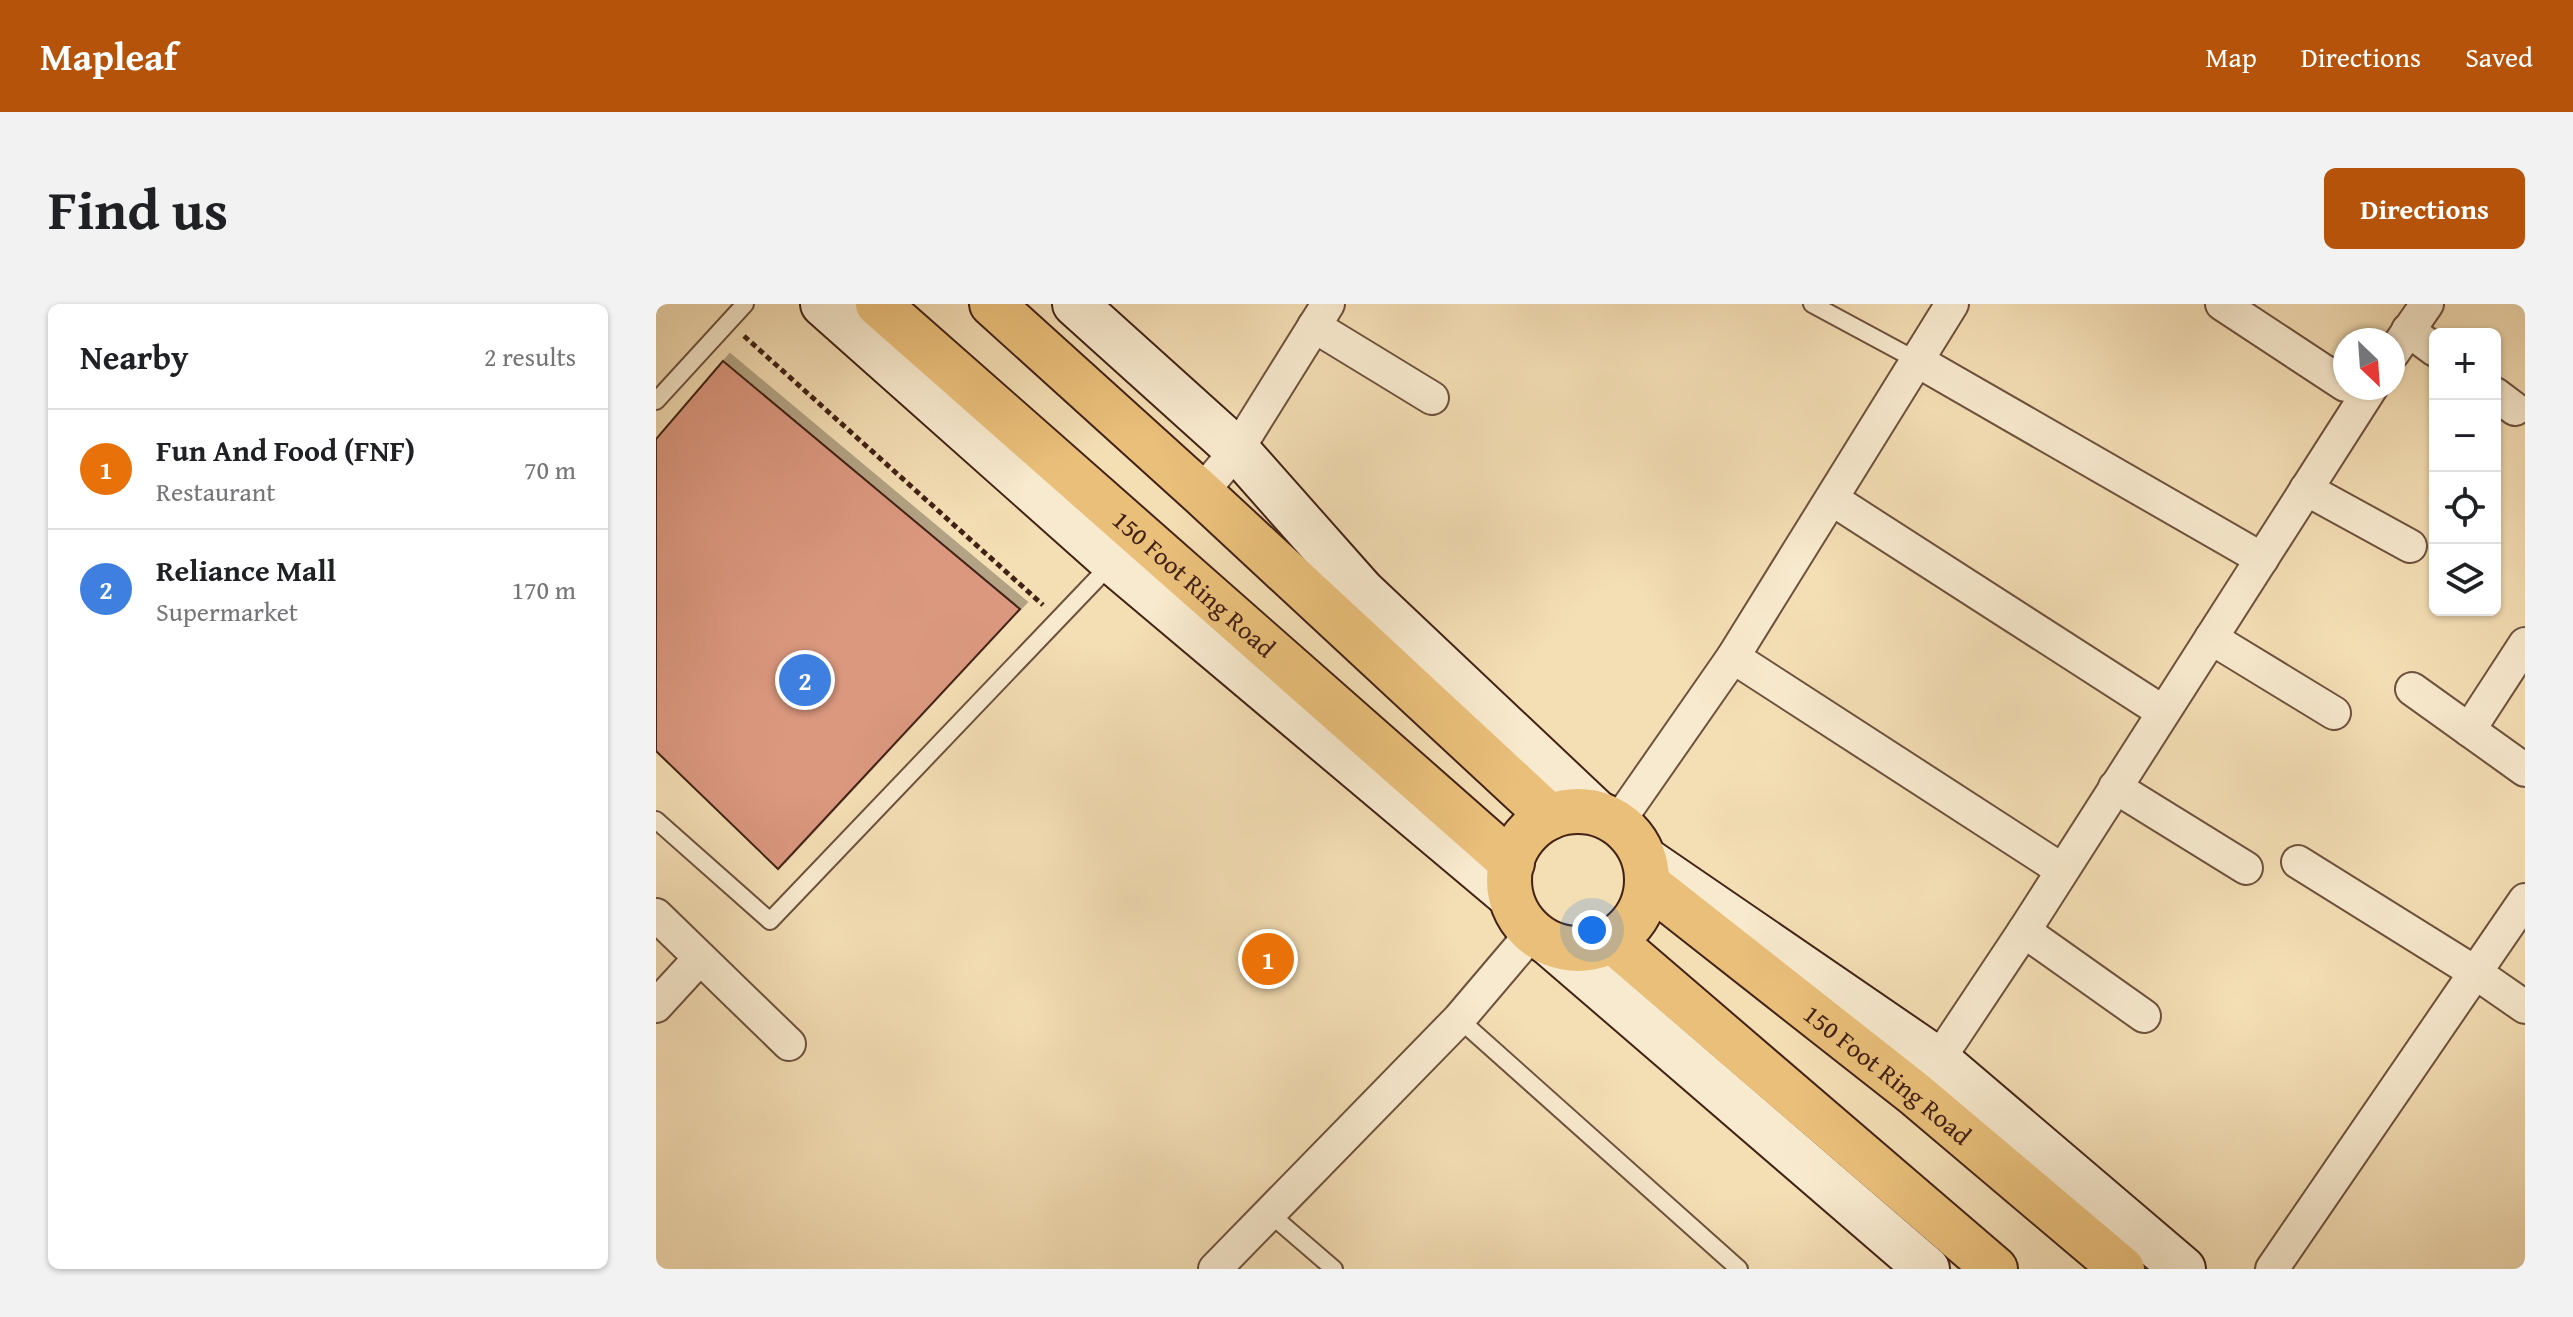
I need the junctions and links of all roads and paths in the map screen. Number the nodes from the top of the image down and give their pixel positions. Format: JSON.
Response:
{"nodes":[{"id":1,"x":745,"y":304,"type":"edge"},
{"id":2,"x":823,"y":304,"type":"edge"},
{"id":3,"x":878,"y":304,"type":"edge"},
{"id":4,"x":992,"y":304,"type":"edge"},
{"id":5,"x":1075,"y":304,"type":"edge"},
{"id":6,"x":1812,"y":304,"type":"edge"},
{"id":7,"x":1952,"y":304,"type":"edge"},
{"id":8,"x":2222,"y":304,"type":"edge"},
{"id":9,"x":2427,"y":304,"type":"edge"},
{"id":10,"x":1321,"y":315,"type":"edge"},
{"id":11,"x":729,"y":322,"type":"junction"},
{"id":12,"x":2405,"y":335,"type":"edge"},
{"id":13,"x":2405,"y":343,"type":"edge"},
{"id":14,"x":2429,"y":349,"type":"edge"},
{"id":15,"x":1916,"y":360,"type":"junction"},
{"id":16,"x":2333,"y":374,"type":"edge"},
{"id":17,"x":1432,"y":398,"type":"dead end"},
{"id":18,"x":2353,"y":400,"type":"edge"},
{"id":19,"x":656,"y":401,"type":"edge"},
{"id":20,"x":1237,"y":450,"type":"junction"},
{"id":21,"x":2306,"y":489,"type":"junction"},
{"id":22,"x":1201,"y":493,"type":"junction"},
{"id":23,"x":1832,"y":499,"type":"junction"},
{"id":24,"x":2410,"y":546,"type":"dead end"},
{"id":25,"x":2262,"y":559,"type":"junction"},
{"id":26,"x":1113,"y":562,"type":"junction"},
{"id":27,"x":1059,"y":619,"type":"junction"},
{"id":28,"x":2211,"y":638,"type":"junction"},
{"id":29,"x":2525,"y":644,"type":"edge"},
{"id":30,"x":1733,"y":657,"type":"junction"},
{"id":31,"x":2412,"y":689,"type":"dead end"},
{"id":32,"x":2163,"y":712,"type":"junction"},
{"id":33,"x":2334,"y":713,"type":"dead end"},
{"id":34,"x":2469,"y":730,"type":"junction"},
{"id":35,"x":2525,"y":770,"type":"edge"},
{"id":36,"x":2115,"y":787,"type":"junction"},
{"id":37,"x":1550,"y":817,"type":"junction"},
{"id":38,"x":1607,"y":817,"type":"junction"},
{"id":39,"x":656,"y":820,"type":"edge"},
{"id":40,"x":2298,"y":862,"type":"dead end"},
{"id":41,"x":2246,"y":868,"type":"dead end"},
{"id":42,"x":2062,"y":870,"type":"junction"},
{"id":43,"x":1647,"y":872,"type":"junction"},
{"id":44,"x":2525,"y":900,"type":"edge"},
{"id":45,"x":1526,"y":909,"type":"junction"},
{"id":46,"x":656,"y":915,"type":"edge"},
{"id":47,"x":2024,"y":931,"type":"junction"},
{"id":48,"x":1613,"y":941,"type":"junction"},
{"id":49,"x":700,"y":958,"type":"junction"},
{"id":50,"x":2476,"y":973,"type":"junction"},
{"id":51,"x":656,"y":1006,"type":"edge"},
{"id":52,"x":2525,"y":1007,"type":"edge"},
{"id":53,"x":2144,"y":1016,"type":"dead end"},
{"id":54,"x":1459,"y":1019,"type":"junction"},
{"id":55,"x":789,"y":1044,"type":"dead end"},
{"id":56,"x":1927,"y":1077,"type":"junction"},
{"id":57,"x":1269,"y":1213,"type":"junction"},
{"id":58,"x":1215,"y":1269,"type":"edge"},
{"id":59,"x":1334,"y":1269,"type":"edge"},
{"id":60,"x":1739,"y":1269,"type":"edge"},
{"id":61,"x":1927,"y":1269,"type":"edge"},
{"id":62,"x":1995,"y":1269,"type":"edge"},
{"id":63,"x":2122,"y":1269,"type":"edge"},
{"id":64,"x":2183,"y":1269,"type":"edge"},
{"id":65,"x":2272,"y":1269,"type":"edge"}],
"edges":[{"from":1,"to":11,"type":"lane"},
{"from":2,"to":26,"type":"street"},
{"from":3,"to":45,"type":"highway","name":"150 Foot Ring Road"},
{"from":4,"to":22,"type":"highway"},
{"from":5,"to":20,"type":"street"},
{"from":6,"to":15,"type":"lane"},
{"from":7,"to":15,"type":"street"},
{"from":8,"to":16,"type":"street"},
{"from":9,"to":12,"type":"street"},
{"from":10,"to":17,"type":"street"},
{"from":10,"to":20,"type":"street"},
{"from":11,"to":19,"type":"lane"},
{"from":11,"to":27,"type":"path"},
{"from":13,"to":14,"type":"street"},
{"from":15,"to":23,"type":"street"},
{"from":15,"to":25,"type":"street"},
{"from":18,"to":21,"type":"street"},
{"from":20,"to":22,"type":"street"},
{"from":20,"to":38,"type":"street"},
{"from":21,"to":24,"type":"street"},
{"from":21,"to":25,"type":"street"},
{"from":22,"to":37,"type":"highway"},
{"from":23,"to":30,"type":"street"},
{"from":23,"to":32,"type":"street"},
{"from":25,"to":28,"type":"street"},
{"from":26,"to":27,"type":"lane"},
{"from":26,"to":45,"type":"street"},
{"from":27,"to":39,"type":"lane"},
{"from":28,"to":32,"type":"street"},
{"from":28,"to":33,"type":"street"},
{"from":29,"to":34,"type":"street"},
{"from":30,"to":38,"type":"street"},
{"from":30,"to":42,"type":"street"},
{"from":31,"to":34,"type":"street"},
{"from":32,"to":36,"type":"street"},
{"from":34,"to":35,"type":"street"},
{"from":36,"to":41,"type":"street"},
{"from":36,"to":42,"type":"street"},
{"from":37,"to":38,"type":"highway"},
{"from":37,"to":45,"type":"highway"},
{"from":38,"to":43,"type":"highway"},
{"from":40,"to":50,"type":"street"},
{"from":42,"to":47,"type":"street"},
{"from":43,"to":48,"type":"highway"},
{"from":43,"to":56,"type":"highway","name":"150 Foot Ring Road"},
{"from":44,"to":50,"type":"street"},
{"from":45,"to":48,"type":"highway"},
{"from":45,"to":54,"type":"street"},
{"from":45,"to":61,"type":"street"},
{"from":46,"to":49,"type":"street"},
{"from":47,"to":53,"type":"street"},
{"from":47,"to":56,"type":"street"},
{"from":48,"to":62,"type":"highway"},
{"from":49,"to":51,"type":"street"},
{"from":49,"to":55,"type":"street"},
{"from":50,"to":52,"type":"street"},
{"from":50,"to":65,"type":"street"},
{"from":54,"to":57,"type":"street"},
{"from":54,"to":60,"type":"lane"},
{"from":56,"to":63,"type":"highway","name":"150 Foot Ring Road"},
{"from":56,"to":64,"type":"street"},
{"from":57,"to":58,"type":"street"},
{"from":57,"to":59,"type":"lane"}]}
